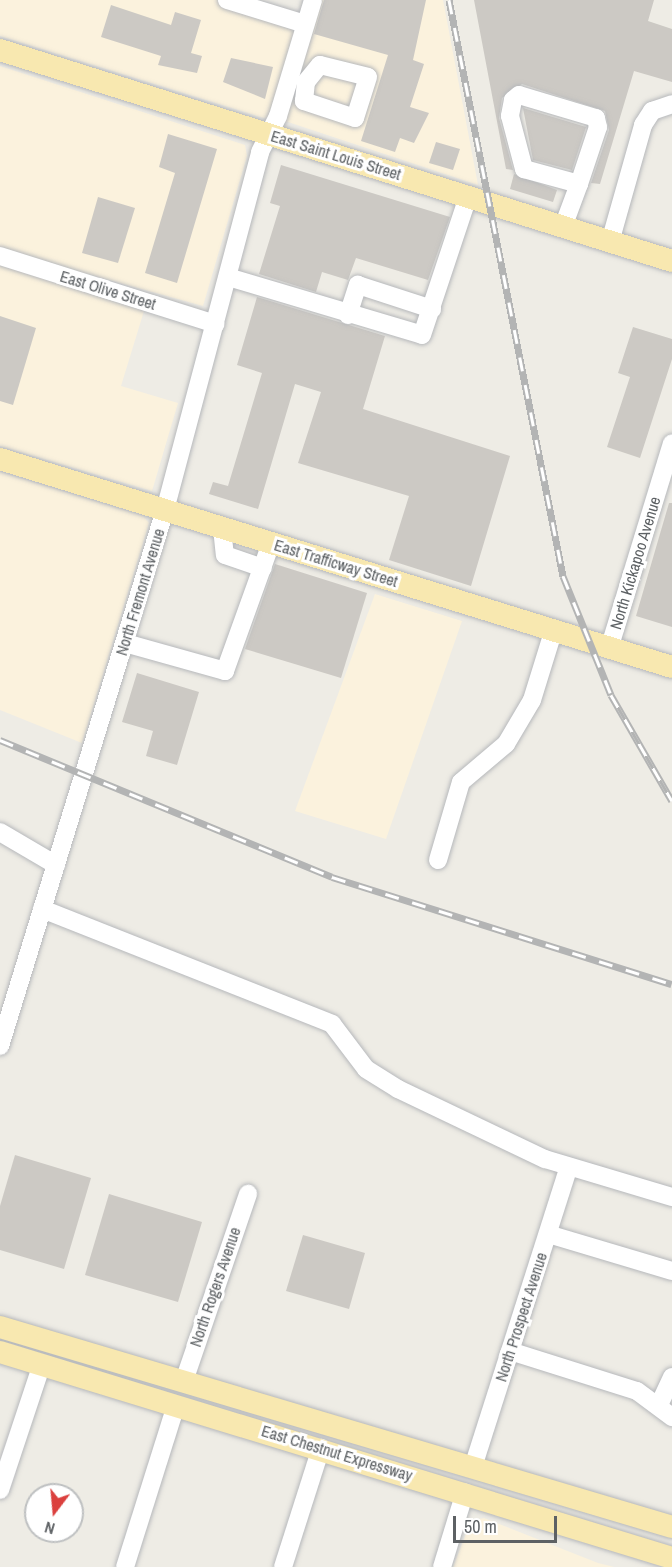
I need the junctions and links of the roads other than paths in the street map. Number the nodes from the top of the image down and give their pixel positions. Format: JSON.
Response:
{"nodes":[{"id":1,"x":227,"y":0,"type":"edge"},
{"id":2,"x":313,"y":0,"type":"edge"},
{"id":3,"x":305,"y":24,"type":"junction"},
{"id":4,"x":0,"y":51,"type":"edge"},
{"id":5,"x":672,"y":104,"type":"edge"},
{"id":6,"x":270,"y":134,"type":"junction"},
{"id":7,"x":579,"y":184,"type":"junction"},
{"id":8,"x":468,"y":196,"type":"junction"},
{"id":9,"x":563,"y":227,"type":"junction"},
{"id":10,"x":610,"y":242,"type":"junction"},
{"id":11,"x":0,"y":256,"type":"edge"},
{"id":12,"x":672,"y":261,"type":"edge"},
{"id":13,"x":228,"y":277,"type":"junction"},
{"id":14,"x":432,"y":309,"type":"junction"},
{"id":15,"x":348,"y":315,"type":"junction"},
{"id":16,"x":216,"y":324,"type":"junction"},
{"id":17,"x":672,"y":443,"type":"edge"},
{"id":18,"x":0,"y":459,"type":"edge"},
{"id":19,"x":669,"y":462,"type":"edge"},
{"id":20,"x":165,"y":510,"type":"junction"},
{"id":21,"x":222,"y":528,"type":"junction"},
{"id":22,"x":272,"y":543,"type":"junction"},
{"id":23,"x":263,"y":568,"type":"junction"},
{"id":24,"x":553,"y":632,"type":"junction"},
{"id":25,"x":125,"y":643,"type":"junction"},
{"id":26,"x":609,"y":649,"type":"junction"},
{"id":27,"x":672,"y":667,"type":"edge"},
{"id":28,"x":0,"y":832,"type":"edge"},
{"id":29,"x":438,"y":860,"type":"dead end"},
{"id":30,"x":56,"y":865,"type":"junction"},
{"id":31,"x":42,"y":909,"type":"junction"},
{"id":32,"x":6,"y":1007,"type":"edge"},
{"id":33,"x":0,"y":1046,"type":"edge"},
{"id":34,"x":569,"y":1167,"type":"junction"},
{"id":35,"x":248,"y":1194,"type":"dead end"},
{"id":36,"x":672,"y":1197,"type":"edge"},
{"id":37,"x":548,"y":1234,"type":"junction"},
{"id":38,"x":672,"y":1271,"type":"edge"},
{"id":39,"x":0,"y":1327,"type":"edge"},
{"id":40,"x":510,"y":1351,"type":"junction"},
{"id":41,"x":0,"y":1352,"type":"edge"},
{"id":42,"x":42,"y":1364,"type":"junction"},
{"id":43,"x":672,"y":1377,"type":"edge"},
{"id":44,"x":184,"y":1381,"type":"junction"},
{"id":45,"x":176,"y":1405,"type":"junction"},
{"id":46,"x":666,"y":1411,"type":"edge"},
{"id":47,"x":321,"y":1448,"type":"junction"},
{"id":48,"x":473,"y":1467,"type":"junction"},
{"id":49,"x":0,"y":1490,"type":"edge"},
{"id":50,"x":465,"y":1492,"type":"junction"},
{"id":51,"x":672,"y":1527,"type":"edge"},
{"id":52,"x":670,"y":1559,"type":"edge"},
{"id":53,"x":125,"y":1567,"type":"edge"},
{"id":54,"x":283,"y":1567,"type":"edge"},
{"id":55,"x":441,"y":1567,"type":"edge"}],
"edges":[{"from":1,"to":3,"type":"street"},
{"from":2,"to":3,"type":"street","name":"North Fremont Avenue"},
{"from":3,"to":6,"type":"street","name":"North Fremont Avenue"},
{"from":4,"to":6,"type":"main road","name":"East Saint Louis Street"},
{"from":5,"to":10,"type":"street"},
{"from":6,"to":8,"type":"main road","name":"East Saint Louis Street"},
{"from":6,"to":13,"type":"street","name":"North Fremont Avenue"},
{"from":7,"to":7,"type":"street"},
{"from":7,"to":9,"type":"street"},
{"from":8,"to":9,"type":"main road","name":"East Saint Louis Street"},
{"from":8,"to":14,"type":"street"},
{"from":9,"to":10,"type":"main road","name":"East Saint Louis Street"},
{"from":10,"to":12,"type":"main road","name":"East Saint Louis Street"},
{"from":11,"to":16,"type":"street","name":"East Olive Street"},
{"from":13,"to":15,"type":"street"},
{"from":13,"to":16,"type":"street","name":"North Fremont Avenue"},
{"from":14,"to":15,"type":"street"},
{"from":14,"to":15,"type":"street"},
{"from":16,"to":20,"type":"street","name":"North Fremont Avenue"},
{"from":17,"to":19,"type":"street","name":"North Kickapoo Avenue"},
{"from":18,"to":20,"type":"main road","name":"East Trafficway Street"},
{"from":19,"to":26,"type":"street","name":"North Kickapoo Avenue"},
{"from":20,"to":21,"type":"main road","name":"East Trafficway Street"},
{"from":20,"to":25,"type":"street","name":"North Fremont Avenue"},
{"from":21,"to":22,"type":"main road","name":"East Trafficway Street"},
{"from":21,"to":23,"type":"street"},
{"from":22,"to":23,"type":"street"},
{"from":22,"to":24,"type":"main road","name":"East Trafficway Street"},
{"from":23,"to":25,"type":"street"},
{"from":24,"to":26,"type":"main road","name":"East Trafficway Street"},
{"from":24,"to":29,"type":"street"},
{"from":25,"to":30,"type":"street","name":"North Fremont Avenue"},
{"from":26,"to":27,"type":"main road","name":"East Trafficway Street"},
{"from":28,"to":30,"type":"street"},
{"from":30,"to":31,"type":"street","name":"North Fremont Avenue"},
{"from":31,"to":32,"type":"street","name":"North Fremont Avenue"},
{"from":31,"to":34,"type":"street"},
{"from":32,"to":33,"type":"street","name":"North Fremont Avenue"},
{"from":34,"to":36,"type":"street"},
{"from":34,"to":37,"type":"street","name":"North Prospect Avenue"},
{"from":35,"to":44,"type":"street","name":"North Rogers Avenue"},
{"from":37,"to":38,"type":"street"},
{"from":37,"to":40,"type":"street","name":"North Prospect Avenue"},
{"from":39,"to":44,"type":"main road","name":"East Chestnut Expressway"},
{"from":40,"to":46,"type":"street"},
{"from":40,"to":48,"type":"street","name":"North Prospect Avenue"},
{"from":41,"to":42,"type":"main road","name":"East Chestnut Expressway"},
{"from":42,"to":45,"type":"main road","name":"East Chestnut Expressway"},
{"from":42,"to":49,"type":"street"},
{"from":43,"to":46,"type":"street"},
{"from":44,"to":48,"type":"main road","name":"East Chestnut Expressway"},
{"from":45,"to":47,"type":"main road","name":"East Chestnut Expressway"},
{"from":45,"to":53,"type":"street"},
{"from":47,"to":50,"type":"main road","name":"East Chestnut Expressway"},
{"from":47,"to":54,"type":"street"},
{"from":48,"to":51,"type":"main road","name":"East Chestnut Expressway"},
{"from":50,"to":52,"type":"main road","name":"East Chestnut Expressway"},
{"from":50,"to":55,"type":"street"}]}
